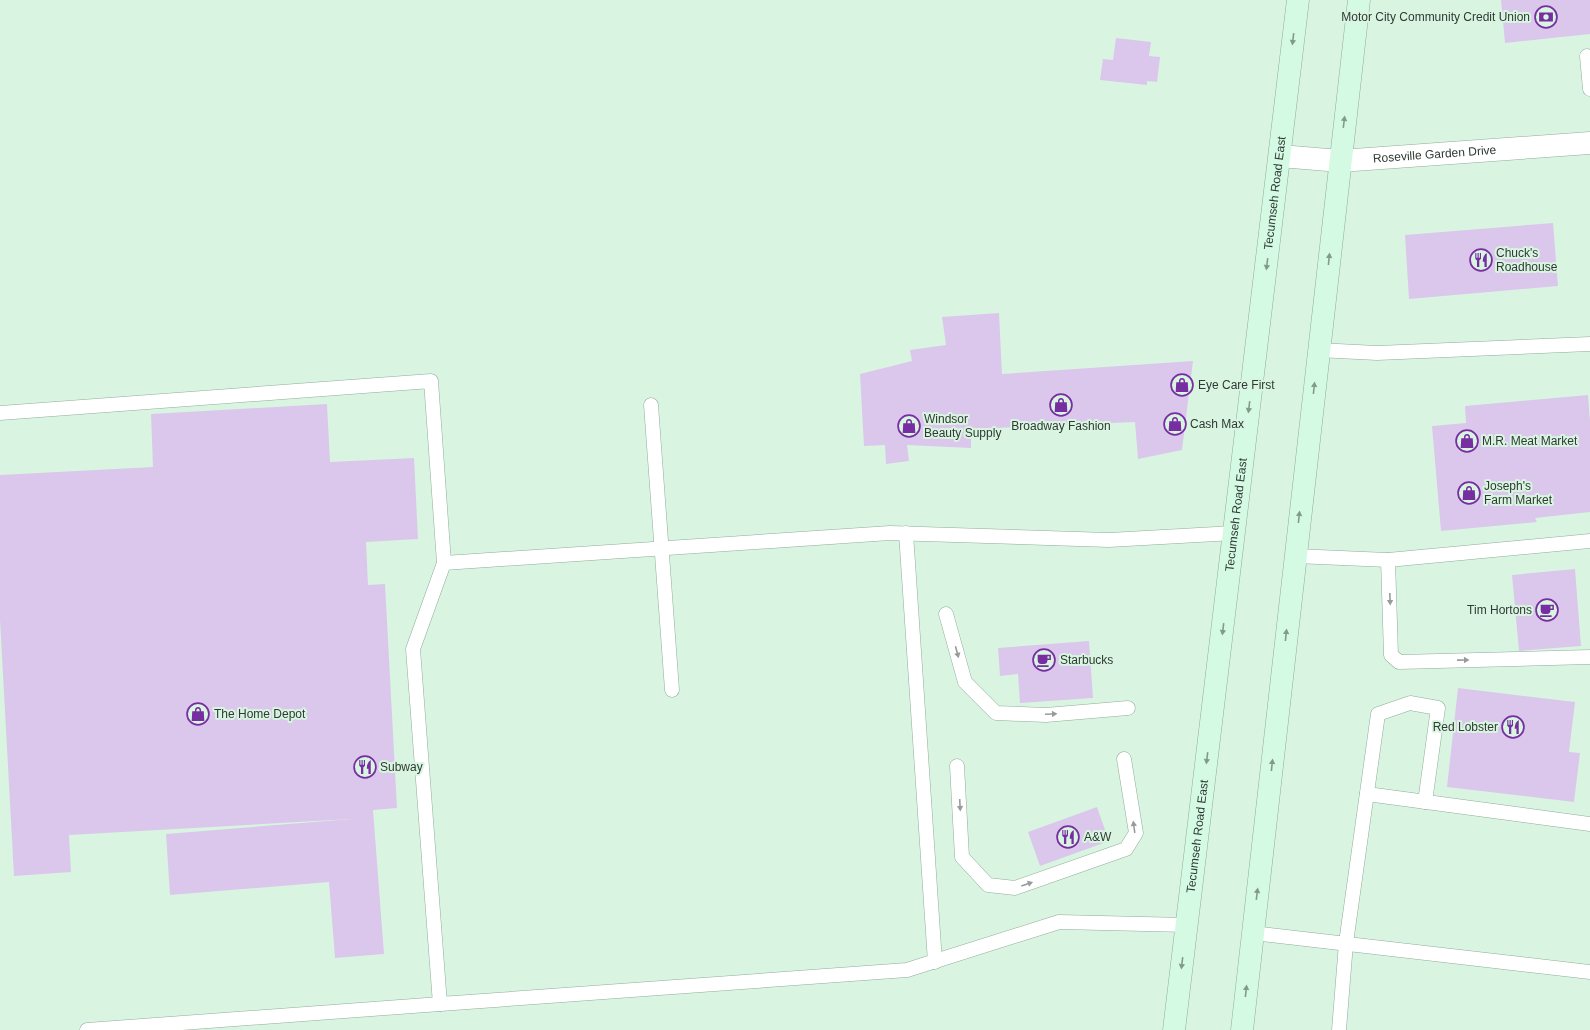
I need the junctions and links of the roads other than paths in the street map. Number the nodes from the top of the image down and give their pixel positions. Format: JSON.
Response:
{"nodes":[{"id":1,"x":1298,"y":0,"type":"edge"},
{"id":2,"x":1359,"y":0,"type":"edge"},
{"id":3,"x":1586,"y":56,"type":"dead end"},
{"id":4,"x":1590,"y":89,"type":"edge"},
{"id":5,"x":1590,"y":143,"type":"edge"},
{"id":6,"x":1280,"y":156,"type":"junction"},
{"id":7,"x":1340,"y":161,"type":"junction"},
{"id":8,"x":1590,"y":344,"type":"edge"},
{"id":9,"x":1318,"y":350,"type":"junction"},
{"id":10,"x":651,"y":405,"type":"dead end"},
{"id":11,"x":0,"y":413,"type":"edge"},
{"id":12,"x":906,"y":533,"type":"junction"},
{"id":13,"x":1234,"y":534,"type":"junction"},
{"id":14,"x":1590,"y":541,"type":"edge"},
{"id":15,"x":662,"y":548,"type":"junction"},
{"id":16,"x":1295,"y":556,"type":"junction"},
{"id":17,"x":1388,"y":560,"type":"junction"},
{"id":18,"x":444,"y":563,"type":"junction"},
{"id":19,"x":946,"y":614,"type":"dead end"},
{"id":20,"x":1590,"y":657,"type":"edge"},
{"id":21,"x":672,"y":690,"type":"dead end"},
{"id":22,"x":1128,"y":708,"type":"dead end"},
{"id":23,"x":1124,"y":759,"type":"dead end"},
{"id":24,"x":958,"y":766,"type":"dead end"},
{"id":25,"x":1367,"y":794,"type":"junction"},
{"id":26,"x":1426,"y":802,"type":"junction"},
{"id":27,"x":1590,"y":824,"type":"edge"},
{"id":28,"x":1187,"y":925,"type":"junction"},
{"id":29,"x":1253,"y":932,"type":"junction"},
{"id":30,"x":1346,"y":943,"type":"junction"},
{"id":31,"x":935,"y":962,"type":"junction"},
{"id":32,"x":1590,"y":972,"type":"edge"},
{"id":33,"x":440,"y":1004,"type":"junction"},
{"id":34,"x":87,"y":1030,"type":"edge"},
{"id":35,"x":1174,"y":1030,"type":"edge"},
{"id":36,"x":1242,"y":1030,"type":"edge"},
{"id":37,"x":1339,"y":1030,"type":"edge"}],
"edges":[{"from":1,"to":6,"type":"main road","name":"Tecumseh Road East","one_way":true},
{"from":7,"to":2,"type":"main road","one_way":true},
{"from":3,"to":4,"type":"lane"},
{"from":5,"to":7,"type":"street","name":"Roseville Garden Drive"},
{"from":6,"to":7,"type":"street","name":"Roseville Garden Drive"},
{"from":6,"to":13,"type":"main road","name":"Tecumseh Road East","one_way":true},
{"from":9,"to":7,"type":"main road","one_way":true},
{"from":8,"to":9,"type":"lane"},
{"from":16,"to":9,"type":"main road","one_way":true},
{"from":10,"to":15,"type":"lane"},
{"from":11,"to":18,"type":"lane"},
{"from":12,"to":13,"type":"lane"},
{"from":12,"to":15,"type":"lane"},
{"from":12,"to":31,"type":"lane"},
{"from":13,"to":28,"type":"main road","name":"Tecumseh Road East","one_way":true},
{"from":14,"to":17,"type":"lane"},
{"from":15,"to":18,"type":"lane"},
{"from":15,"to":21,"type":"lane"},
{"from":16,"to":17,"type":"lane"},
{"from":29,"to":16,"type":"main road","one_way":true},
{"from":17,"to":20,"type":"lane","one_way":true},
{"from":18,"to":33,"type":"lane"},
{"from":19,"to":22,"type":"lane","one_way":true},
{"from":24,"to":23,"type":"lane","one_way":true},
{"from":25,"to":26,"type":"lane"},
{"from":25,"to":26,"type":"lane"},
{"from":25,"to":30,"type":"lane"},
{"from":26,"to":27,"type":"lane"},
{"from":28,"to":31,"type":"lane"},
{"from":28,"to":35,"type":"main road","name":"Tecumseh Road East","one_way":true},
{"from":29,"to":30,"type":"lane"},
{"from":36,"to":29,"type":"main road","one_way":true},
{"from":30,"to":32,"type":"lane"},
{"from":30,"to":37,"type":"lane"},
{"from":31,"to":33,"type":"lane"},
{"from":33,"to":34,"type":"lane"}]}
